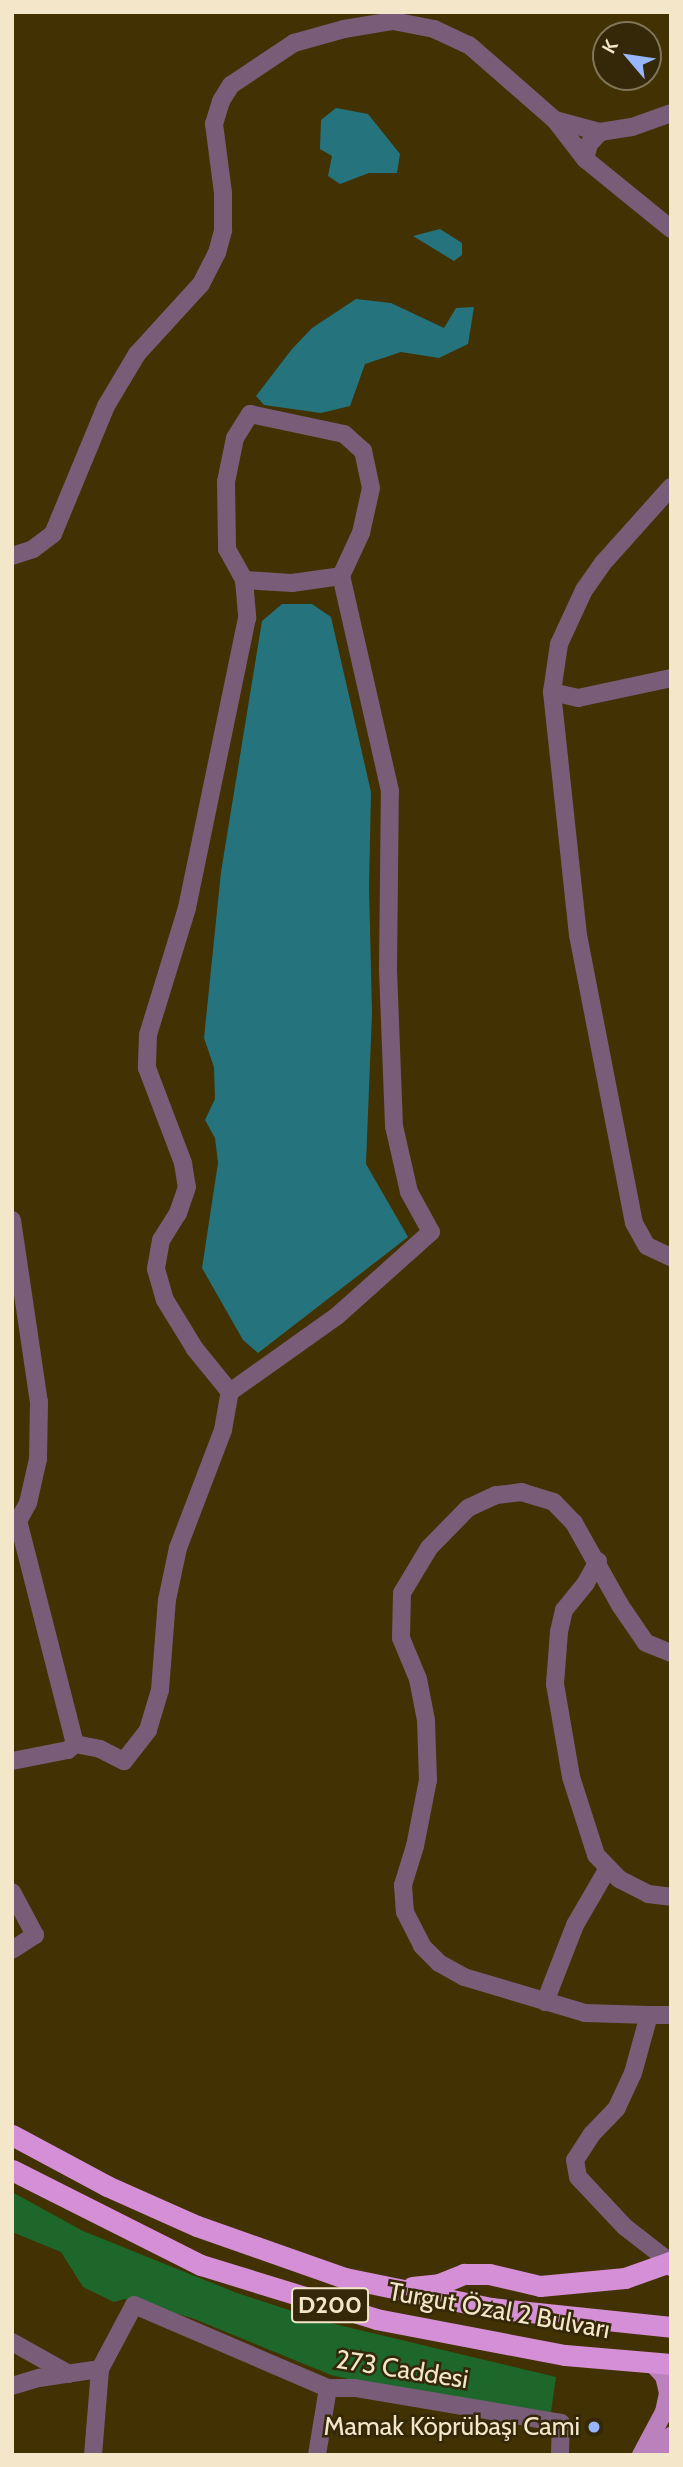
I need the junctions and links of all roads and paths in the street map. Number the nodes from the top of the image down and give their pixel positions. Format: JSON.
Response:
{"nodes":[{"id":1,"x":671,"y":113,"type":"edge"},
{"id":2,"x":555,"y":120,"type":"junction"},
{"id":3,"x":600,"y":132,"type":"junction"},
{"id":4,"x":585,"y":159,"type":"junction"},
{"id":5,"x":671,"y":229,"type":"edge"},
{"id":6,"x":671,"y":487,"type":"edge"},
{"id":7,"x":12,"y":555,"type":"edge"},
{"id":8,"x":341,"y":576,"type":"junction"},
{"id":9,"x":244,"y":580,"type":"junction"},
{"id":10,"x":671,"y":678,"type":"edge"},
{"id":11,"x":552,"y":692,"type":"junction"},
{"id":12,"x":12,"y":1220,"type":"edge"},
{"id":13,"x":671,"y":1256,"type":"edge"},
{"id":14,"x":230,"y":1392,"type":"junction"},
{"id":15,"x":15,"y":1528,"type":"edge"},
{"id":16,"x":598,"y":1561,"type":"junction"},
{"id":17,"x":671,"y":1653,"type":"edge"},
{"id":18,"x":75,"y":1744,"type":"junction"},
{"id":19,"x":12,"y":1761,"type":"edge"},
{"id":20,"x":608,"y":1868,"type":"junction"},
{"id":21,"x":12,"y":1892,"type":"edge"},
{"id":22,"x":671,"y":1897,"type":"edge"},
{"id":23,"x":12,"y":1950,"type":"edge"},
{"id":24,"x":545,"y":2002,"type":"junction"},
{"id":25,"x":649,"y":2015,"type":"junction"},
{"id":26,"x":671,"y":2015,"type":"edge"},
{"id":27,"x":12,"y":2135,"type":"edge"},
{"id":28,"x":12,"y":2170,"type":"edge"},
{"id":29,"x":670,"y":2262,"type":"edge"},
{"id":30,"x":393,"y":2290,"type":"junction"},
{"id":31,"x":671,"y":2327,"type":"edge"},
{"id":32,"x":12,"y":2342,"type":"edge"},
{"id":33,"x":662,"y":2363,"type":"edge"},
{"id":34,"x":100,"y":2370,"type":"junction"},
{"id":35,"x":69,"y":2374,"type":"junction"},
{"id":36,"x":12,"y":2386,"type":"edge"},
{"id":37,"x":328,"y":2388,"type":"junction"},
{"id":38,"x":671,"y":2435,"type":"edge"},
{"id":39,"x":93,"y":2455,"type":"edge"},
{"id":40,"x":317,"y":2455,"type":"edge"},
{"id":41,"x":560,"y":2455,"type":"edge"},
{"id":42,"x":641,"y":2455,"type":"edge"},
{"id":43,"x":657,"y":2455,"type":"edge"}],
"edges":[{"from":1,"to":3,"type":"street"},
{"from":2,"to":3,"type":"street"},
{"from":2,"to":4,"type":"street"},
{"from":2,"to":7,"type":"street"},
{"from":3,"to":4,"type":"street"},
{"from":4,"to":5,"type":"street"},
{"from":6,"to":11,"type":"street"},
{"from":8,"to":9,"type":"street"},
{"from":8,"to":9,"type":"street"},
{"from":8,"to":14,"type":"street"},
{"from":9,"to":14,"type":"street"},
{"from":10,"to":11,"type":"street"},
{"from":11,"to":13,"type":"street"},
{"from":12,"to":15,"type":"street"},
{"from":14,"to":18,"type":"street"},
{"from":15,"to":18,"type":"street"},
{"from":16,"to":17,"type":"street"},
{"from":16,"to":20,"type":"street"},
{"from":16,"to":24,"type":"street"},
{"from":18,"to":19,"type":"street"},
{"from":20,"to":22,"type":"street"},
{"from":20,"to":24,"type":"street"},
{"from":21,"to":23,"type":"street"},
{"from":24,"to":25,"type":"street"},
{"from":25,"to":26,"type":"street"},
{"from":25,"to":29,"type":"street"},
{"from":27,"to":30,"type":"highway","name":"Turgut Özal 2 Bulvarı","number":"D200"},
{"from":28,"to":33,"type":"highway","name":"Turgut Özal 2 Bulvarı","number":"D200"},
{"from":29,"to":30,"type":"highway"},
{"from":30,"to":31,"type":"highway","name":"Turgut Özal 2 Bulvarı","number":"D200"},
{"from":32,"to":35,"type":"street"},
{"from":33,"to":42,"type":"main road"},
{"from":34,"to":35,"type":"street"},
{"from":34,"to":37,"type":"street","name":"273 Caddesi"},
{"from":34,"to":39,"type":"street"},
{"from":35,"to":36,"type":"street"},
{"from":37,"to":40,"type":"street"},
{"from":37,"to":41,"type":"street","name":"273 Caddesi"},
{"from":38,"to":43,"type":"main road"}]}
